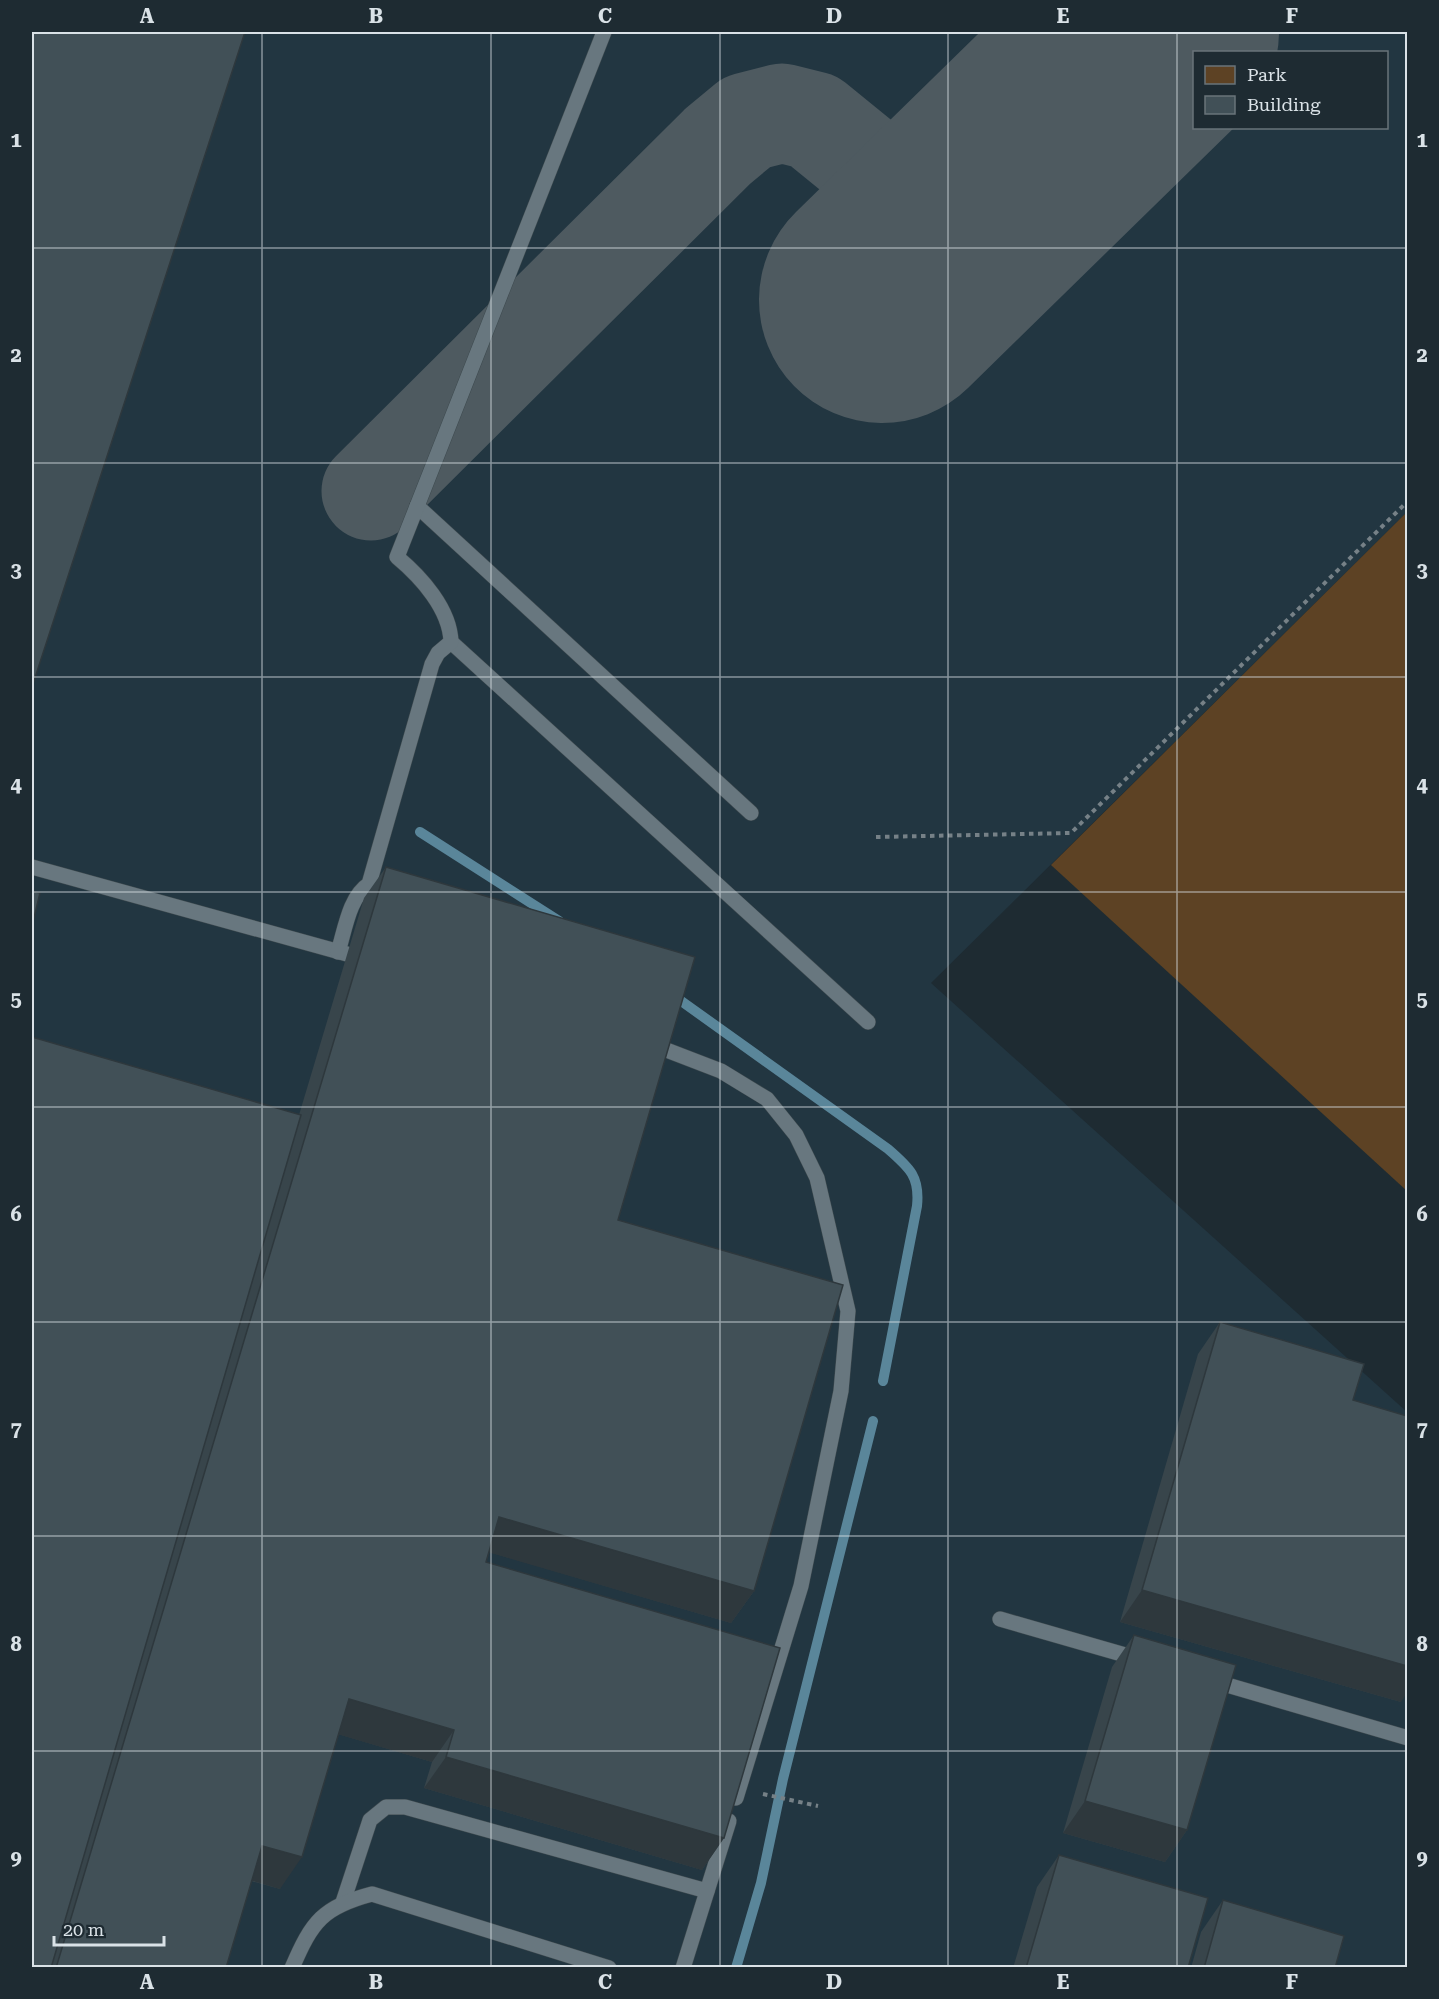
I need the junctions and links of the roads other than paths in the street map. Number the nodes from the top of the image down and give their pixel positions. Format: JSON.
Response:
{"nodes":[{"id":1,"x":604,"y":32,"type":"edge"},
{"id":2,"x":417,"y":506,"type":"junction"},
{"id":3,"x":451,"y":642,"type":"junction"},
{"id":4,"x":751,"y":813,"type":"dead end"},
{"id":5,"x":32,"y":867,"type":"edge"},
{"id":6,"x":868,"y":1022,"type":"dead end"},
{"id":7,"x":656,"y":1046,"type":"edge"},
{"id":8,"x":1000,"y":1619,"type":"dead end"},
{"id":9,"x":1159,"y":1665,"type":"edge"},
{"id":10,"x":1193,"y":1675,"type":"edge"},
{"id":11,"x":1407,"y":1738,"type":"edge"},
{"id":12,"x":707,"y":1891,"type":"junction"},
{"id":13,"x":343,"y":1902,"type":"junction"},
{"id":14,"x":292,"y":1968,"type":"edge"},
{"id":15,"x":609,"y":1968,"type":"edge"},
{"id":16,"x":683,"y":1968,"type":"edge"}],
"edges":[{"from":1,"to":2,"type":"lane"},
{"from":2,"to":3,"type":"lane"},
{"from":2,"to":4,"type":"lane"},
{"from":3,"to":5,"type":"lane"},
{"from":3,"to":6,"type":"lane"},
{"from":7,"to":12,"type":"lane"},
{"from":8,"to":9,"type":"lane"},
{"from":10,"to":11,"type":"lane"},
{"from":12,"to":13,"type":"lane"},
{"from":12,"to":16,"type":"lane"},
{"from":13,"to":14,"type":"lane"},
{"from":13,"to":15,"type":"lane"}]}
